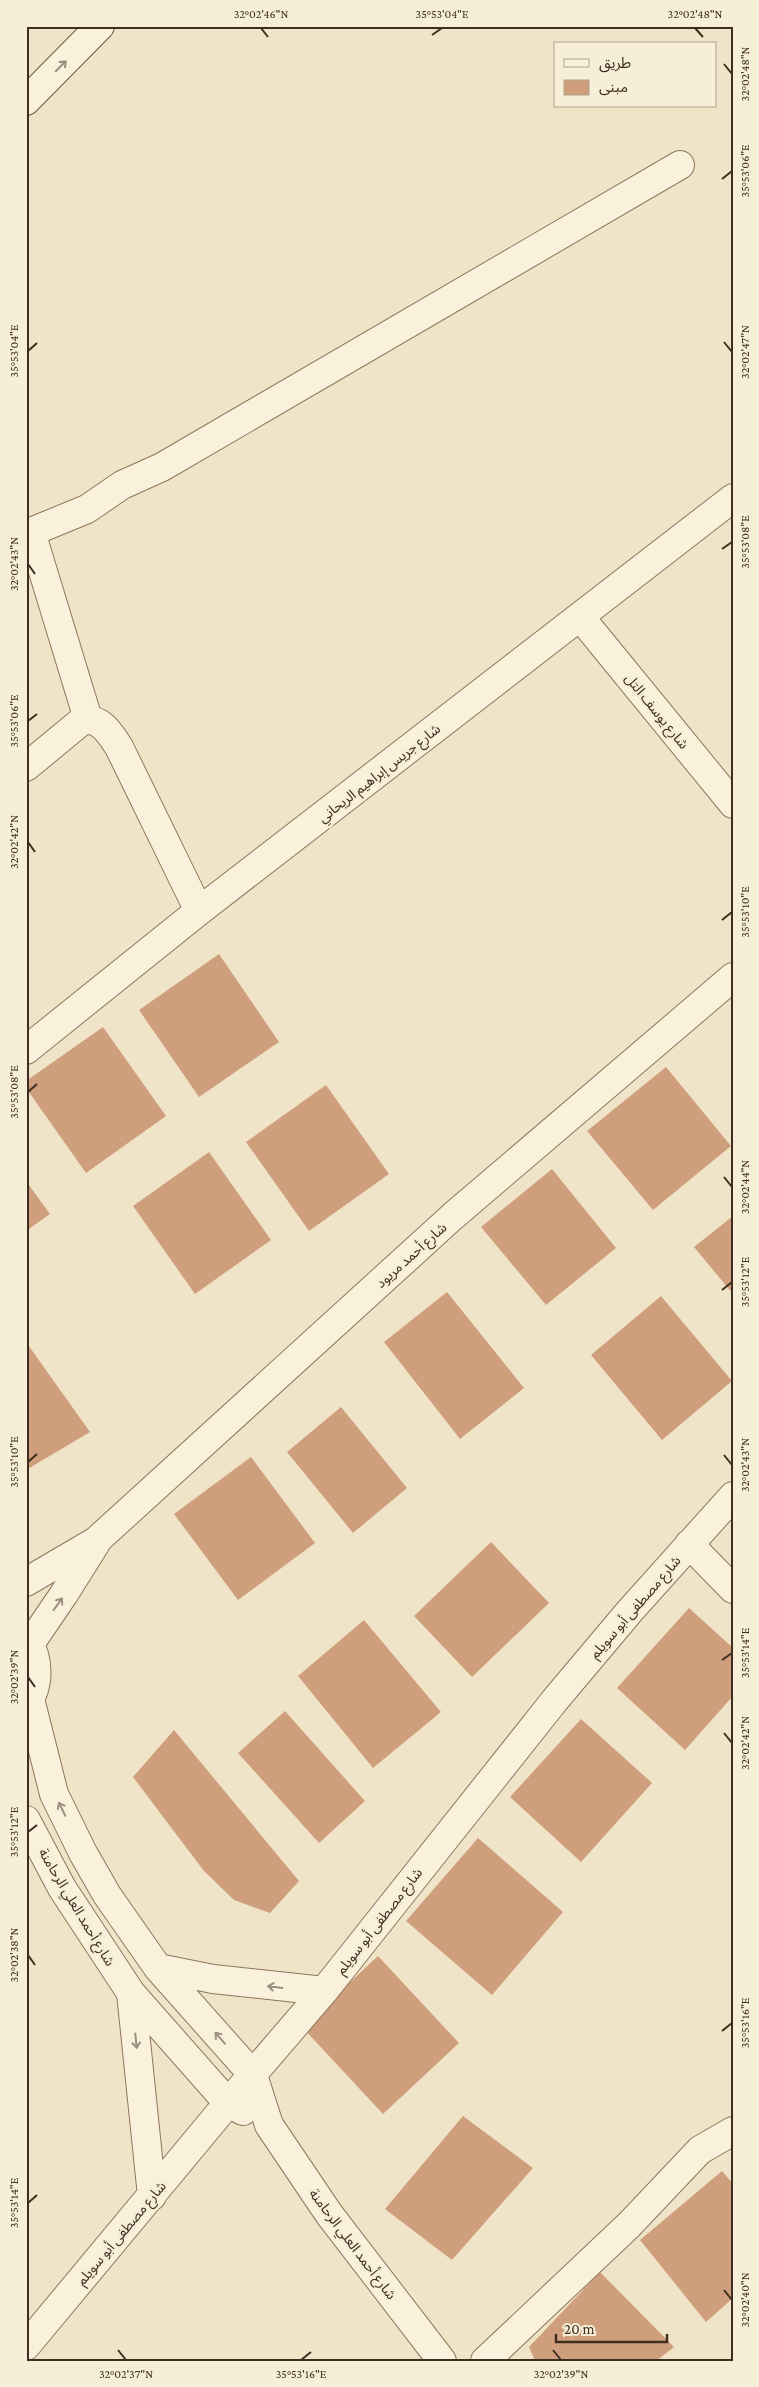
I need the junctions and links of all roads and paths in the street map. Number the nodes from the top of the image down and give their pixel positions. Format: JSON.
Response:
{"nodes":[{"id":1,"x":100,"y":26,"type":"edge"},
{"id":2,"x":26,"y":100,"type":"edge"},
{"id":3,"x":680,"y":165,"type":"dead end"},
{"id":4,"x":733,"y":498,"type":"edge"},
{"id":5,"x":28,"y":526,"type":"edge"},
{"id":6,"x":581,"y":618,"type":"junction"},
{"id":7,"x":88,"y":719,"type":"junction"},
{"id":8,"x":26,"y":767,"type":"edge"},
{"id":9,"x":733,"y":804,"type":"edge"},
{"id":10,"x":199,"y":911,"type":"junction"},
{"id":11,"x":733,"y":977,"type":"edge"},
{"id":12,"x":26,"y":1050,"type":"edge"},
{"id":13,"x":733,"y":1496,"type":"edge"},
{"id":14,"x":96,"y":1541,"type":"junction"},
{"id":15,"x":689,"y":1544,"type":"junction"},
{"id":16,"x":26,"y":1582,"type":"edge"},
{"id":17,"x":733,"y":1588,"type":"edge"},
{"id":18,"x":28,"y":1641,"type":"edge"},
{"id":19,"x":28,"y":1702,"type":"edge"},
{"id":20,"x":26,"y":1820,"type":"edge"},
{"id":21,"x":158,"y":1968,"type":"junction"},
{"id":22,"x":324,"y":1991,"type":"junction"},
{"id":23,"x":131,"y":1993,"type":"junction"},
{"id":24,"x":252,"y":2075,"type":"junction"},
{"id":25,"x":228,"y":2103,"type":"junction"},
{"id":26,"x":269,"y":2125,"type":"junction"},
{"id":27,"x":733,"y":2131,"type":"edge"},
{"id":28,"x":152,"y":2196,"type":"junction"},
{"id":29,"x":26,"y":2346,"type":"edge"},
{"id":30,"x":442,"y":2361,"type":"edge"},
{"id":31,"x":485,"y":2361,"type":"edge"}],
"edges":[{"from":2,"to":1,"type":"street","one_way":true},
{"from":3,"to":5,"type":"street"},
{"from":4,"to":6,"type":"street","name":"شارع جريس إبراهيم الريحاني"},
{"from":5,"to":7,"type":"street"},
{"from":6,"to":9,"type":"street","name":"شارع يوسف التل"},
{"from":6,"to":10,"type":"street","name":"شارع جريس إبراهيم الريحاني"},
{"from":7,"to":8,"type":"street"},
{"from":7,"to":10,"type":"street"},
{"from":10,"to":12,"type":"street","name":"شارع جريس إبراهيم الريحاني"},
{"from":11,"to":14,"type":"street","name":"شارع أحمد مريود"},
{"from":13,"to":15,"type":"street","name":"شارع مصطفى أبو سويلم"},
{"from":14,"to":16,"type":"street","name":"شارع أحمد مريود"},
{"from":18,"to":14,"type":"street","name":"شارع أحمد مريود","one_way":true},
{"from":15,"to":17,"type":"street"},
{"from":15,"to":22,"type":"street","name":"شارع مصطفى أبو سويلم"},
{"from":18,"to":19,"type":"street"},
{"from":21,"to":19,"type":"street","name":"شارع أحمد العلي الرحامنة","one_way":true},
{"from":20,"to":23,"type":"street","name":"شارع أحمد العلي الرحامنة"},
{"from":22,"to":21,"type":"street","one_way":true},
{"from":24,"to":21,"type":"street","name":"شارع أحمد العلي الرحامنة","one_way":true},
{"from":22,"to":24,"type":"street","name":"شارع مصطفى أبو سويلم"},
{"from":23,"to":25,"type":"street","name":"شارع أحمد العلي الرحامنة"},
{"from":23,"to":28,"type":"street","name":"شارع أحمد العلي الرحامنة","one_way":true},
{"from":24,"to":25,"type":"street","name":"شارع مصطفى أبو سويلم"},
{"from":24,"to":26,"type":"street","name":"شارع أحمد العلي الرحامنة"},
{"from":25,"to":26,"type":"street","name":"شارع أحمد العلي الرحامنة"},
{"from":25,"to":28,"type":"street","name":"شارع مصطفى أبو سويلم"},
{"from":26,"to":30,"type":"street","name":"شارع أحمد العلي الرحامنة"},
{"from":27,"to":31,"type":"street"},
{"from":28,"to":29,"type":"street","name":"شارع مصطفى أبو سويلم"}]}
